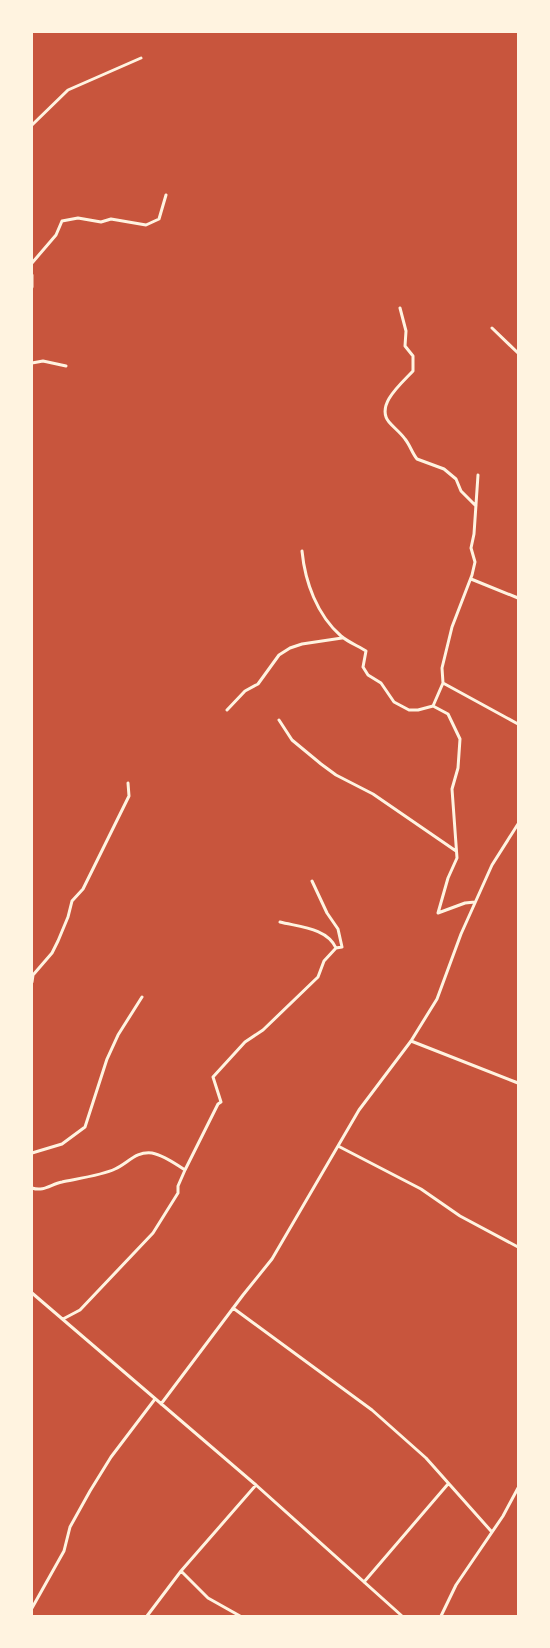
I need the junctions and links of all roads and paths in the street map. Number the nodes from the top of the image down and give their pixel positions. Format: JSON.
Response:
{"nodes":[{"id":1,"x":141,"y":58,"type":"dead end"},
{"id":2,"x":32,"y":125,"type":"edge"},
{"id":3,"x":166,"y":195,"type":"dead end"},
{"id":4,"x":32,"y":263,"type":"edge"},
{"id":5,"x":32,"y":274,"type":"edge"},
{"id":6,"x":32,"y":287,"type":"edge"},
{"id":7,"x":400,"y":308,"type":"dead end"},
{"id":8,"x":492,"y":328,"type":"dead end"},
{"id":9,"x":519,"y":353,"type":"edge"},
{"id":10,"x":32,"y":363,"type":"edge"},
{"id":11,"x":66,"y":366,"type":"dead end"},
{"id":12,"x":478,"y":475,"type":"dead end"},
{"id":13,"x":476,"y":506,"type":"junction"},
{"id":14,"x":302,"y":551,"type":"dead end"},
{"id":15,"x":471,"y":579,"type":"junction"},
{"id":16,"x":519,"y":598,"type":"edge"},
{"id":17,"x":343,"y":638,"type":"junction"},
{"id":18,"x":443,"y":683,"type":"junction"},
{"id":19,"x":433,"y":706,"type":"junction"},
{"id":20,"x":227,"y":710,"type":"dead end"},
{"id":21,"x":279,"y":720,"type":"dead end"},
{"id":22,"x":519,"y":724,"type":"edge"},
{"id":23,"x":128,"y":783,"type":"dead end"},
{"id":24,"x":519,"y":824,"type":"edge"},
{"id":25,"x":456,"y":852,"type":"junction"},
{"id":26,"x":312,"y":881,"type":"dead end"},
{"id":27,"x":476,"y":902,"type":"junction"},
{"id":28,"x":280,"y":922,"type":"dead end"},
{"id":29,"x":336,"y":948,"type":"junction"},
{"id":30,"x":32,"y":982,"type":"edge"},
{"id":31,"x":142,"y":997,"type":"dead end"},
{"id":32,"x":411,"y":1041,"type":"junction"},
{"id":33,"x":519,"y":1083,"type":"edge"},
{"id":34,"x":338,"y":1146,"type":"junction"},
{"id":35,"x":32,"y":1153,"type":"edge"},
{"id":36,"x":185,"y":1170,"type":"junction"},
{"id":37,"x":32,"y":1188,"type":"edge"},
{"id":38,"x":519,"y":1247,"type":"edge"},
{"id":39,"x":32,"y":1293,"type":"edge"},
{"id":40,"x":233,"y":1308,"type":"junction"},
{"id":41,"x":63,"y":1319,"type":"junction"},
{"id":42,"x":155,"y":1399,"type":"junction"},
{"id":43,"x":161,"y":1404,"type":"junction"},
{"id":44,"x":448,"y":1484,"type":"junction"},
{"id":45,"x":256,"y":1485,"type":"junction"},
{"id":46,"x":519,"y":1488,"type":"edge"},
{"id":47,"x":491,"y":1531,"type":"junction"},
{"id":48,"x":181,"y":1571,"type":"junction"},
{"id":49,"x":364,"y":1582,"type":"junction"},
{"id":50,"x":32,"y":1608,"type":"edge"},
{"id":51,"x":147,"y":1617,"type":"edge"},
{"id":52,"x":240,"y":1617,"type":"edge"},
{"id":53,"x":402,"y":1617,"type":"edge"},
{"id":54,"x":441,"y":1617,"type":"edge"}],
"edges":[{"from":1,"to":2,"type":"street"},
{"from":3,"to":4,"type":"street"},
{"from":5,"to":6,"type":"street"},
{"from":7,"to":13,"type":"street"},
{"from":8,"to":9,"type":"street"},
{"from":10,"to":11,"type":"street"},
{"from":12,"to":13,"type":"street"},
{"from":13,"to":15,"type":"street"},
{"from":14,"to":17,"type":"street"},
{"from":15,"to":16,"type":"street"},
{"from":15,"to":18,"type":"street"},
{"from":17,"to":19,"type":"street"},
{"from":17,"to":20,"type":"street"},
{"from":18,"to":19,"type":"street"},
{"from":18,"to":22,"type":"street"},
{"from":19,"to":25,"type":"street"},
{"from":21,"to":25,"type":"street"},
{"from":23,"to":30,"type":"street"},
{"from":24,"to":27,"type":"street"},
{"from":25,"to":27,"type":"street"},
{"from":26,"to":29,"type":"street"},
{"from":27,"to":32,"type":"street"},
{"from":28,"to":29,"type":"street"},
{"from":29,"to":36,"type":"street"},
{"from":31,"to":35,"type":"street"},
{"from":32,"to":33,"type":"street"},
{"from":32,"to":34,"type":"street"},
{"from":34,"to":38,"type":"street"},
{"from":34,"to":40,"type":"street"},
{"from":36,"to":37,"type":"street"},
{"from":36,"to":41,"type":"street"},
{"from":39,"to":41,"type":"street"},
{"from":40,"to":43,"type":"street"},
{"from":40,"to":44,"type":"street"},
{"from":41,"to":42,"type":"street"},
{"from":42,"to":43,"type":"street"},
{"from":42,"to":50,"type":"street"},
{"from":43,"to":45,"type":"street"},
{"from":44,"to":47,"type":"street"},
{"from":44,"to":49,"type":"street"},
{"from":45,"to":48,"type":"street"},
{"from":45,"to":49,"type":"street"},
{"from":46,"to":47,"type":"street"},
{"from":47,"to":54,"type":"street"},
{"from":48,"to":51,"type":"street"},
{"from":48,"to":52,"type":"street"},
{"from":49,"to":53,"type":"street"}]}
